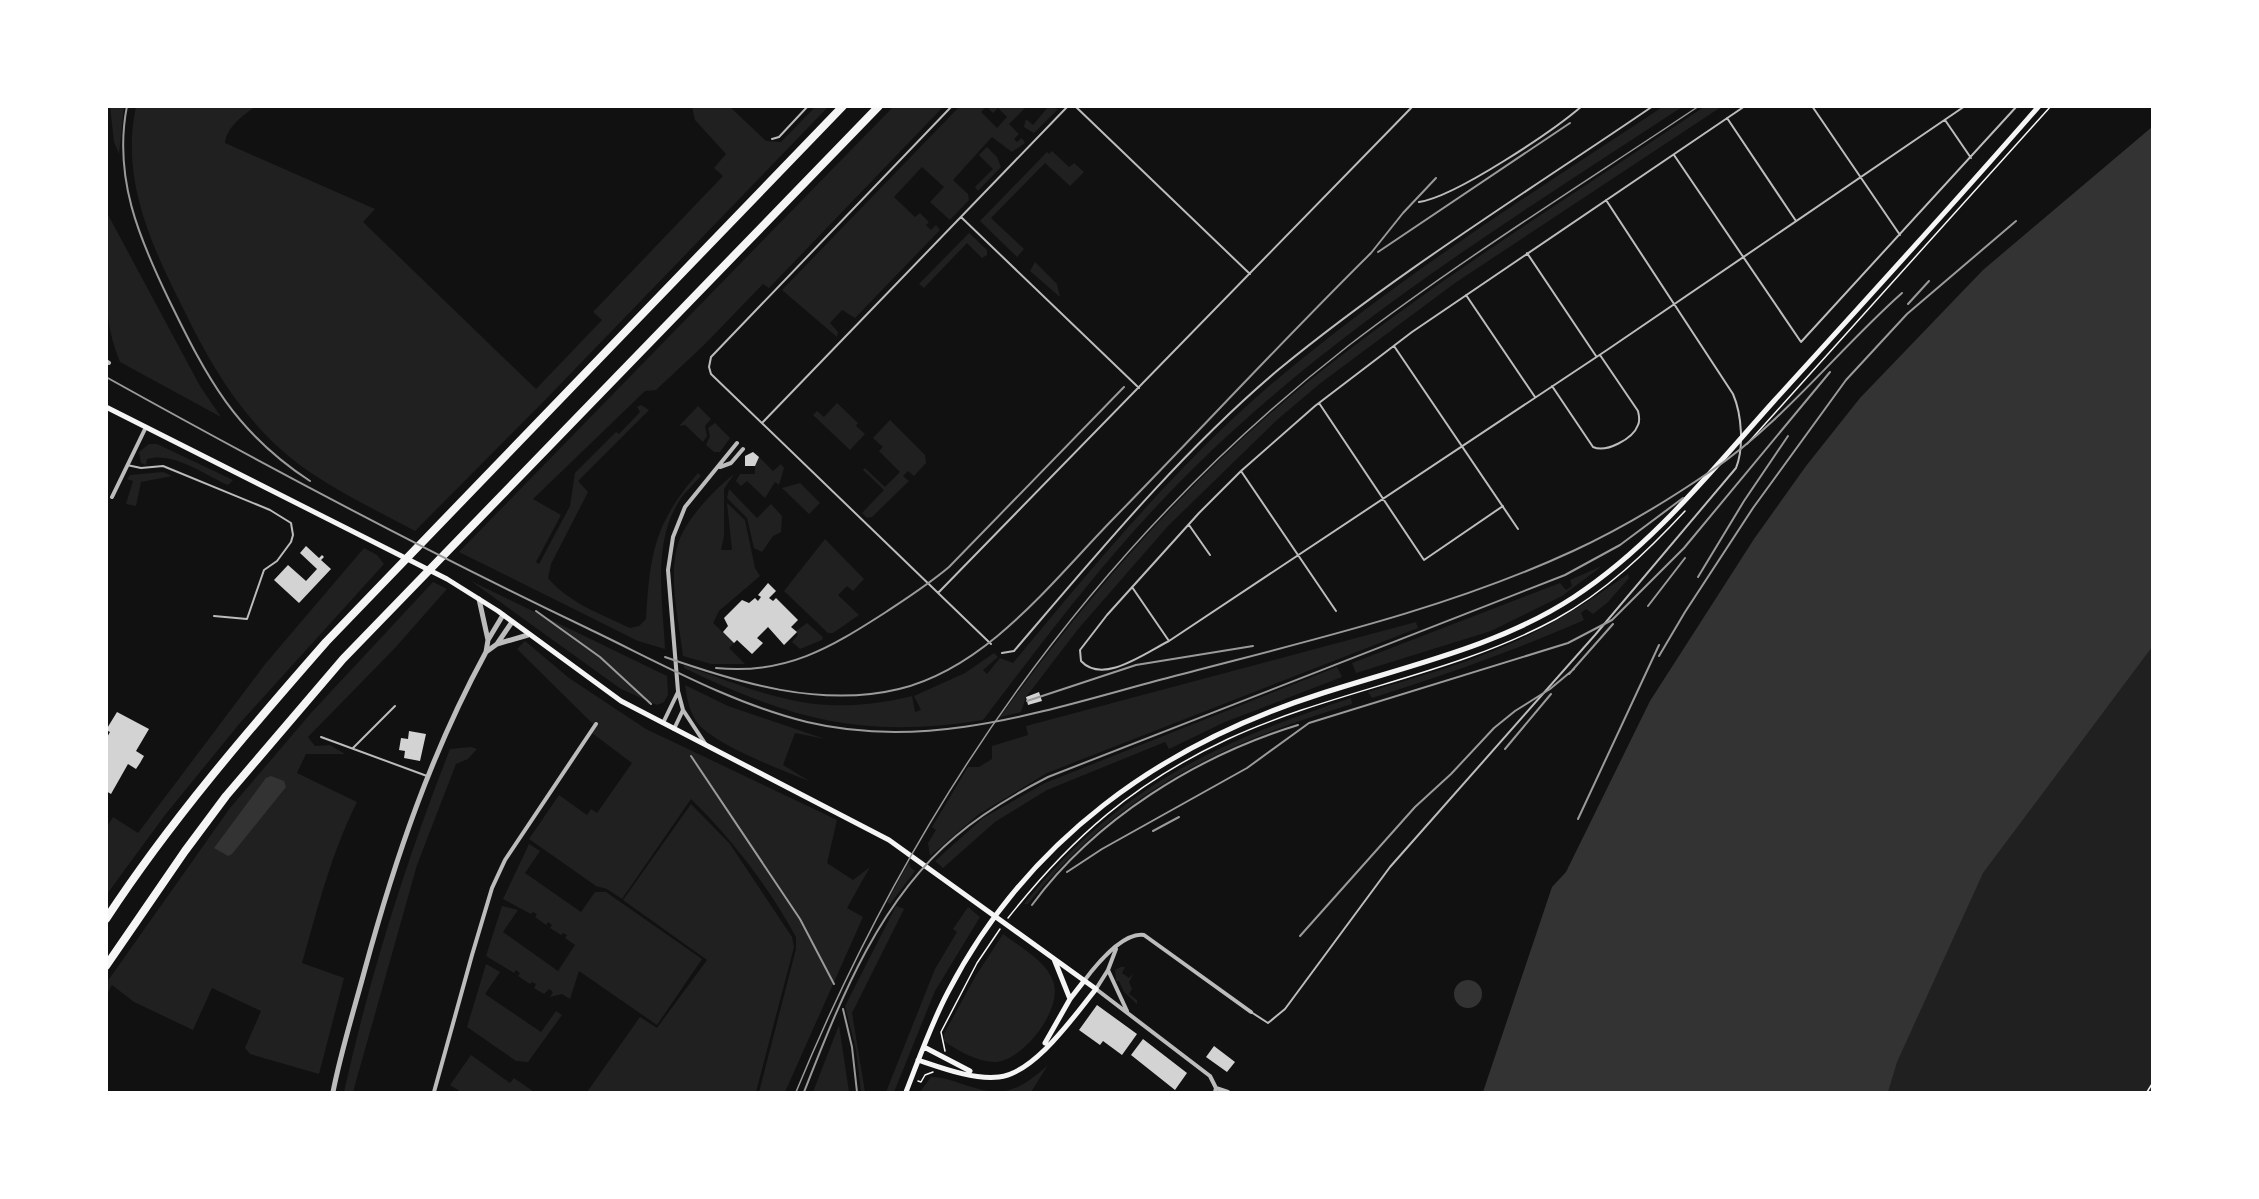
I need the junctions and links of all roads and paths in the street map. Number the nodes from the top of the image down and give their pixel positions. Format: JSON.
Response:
{"nodes":[{"id":1,"x":808,"y":106,"type":"edge"},
{"id":2,"x":843,"y":106,"type":"edge"},
{"id":3,"x":879,"y":106,"type":"edge"},
{"id":4,"x":952,"y":106,"type":"edge"},
{"id":5,"x":1068,"y":106,"type":"edge"},
{"id":6,"x":1075,"y":106,"type":"edge"},
{"id":7,"x":1413,"y":106,"type":"edge"},
{"id":8,"x":1582,"y":106,"type":"edge"},
{"id":9,"x":1653,"y":106,"type":"edge"},
{"id":10,"x":1745,"y":106,"type":"edge"},
{"id":11,"x":1812,"y":106,"type":"edge"},
{"id":12,"x":1965,"y":106,"type":"edge"},
{"id":13,"x":2017,"y":106,"type":"edge"},
{"id":14,"x":2039,"y":106,"type":"edge"},
{"id":15,"x":2051,"y":106,"type":"edge"},
{"id":16,"x":1727,"y":118,"type":"junction"},
{"id":17,"x":1945,"y":120,"type":"junction"},
{"id":18,"x":772,"y":140,"type":"dead end"},
{"id":19,"x":1674,"y":155,"type":"junction"},
{"id":20,"x":1971,"y":158,"type":"junction"},
{"id":21,"x":1861,"y":178,"type":"junction"},
{"id":22,"x":1606,"y":200,"type":"junction"},
{"id":23,"x":1419,"y":202,"type":"dead end"},
{"id":24,"x":961,"y":217,"type":"junction"},
{"id":25,"x":1796,"y":221,"type":"junction"},
{"id":26,"x":1900,"y":235,"type":"junction"},
{"id":27,"x":1527,"y":254,"type":"junction"},
{"id":28,"x":1742,"y":256,"type":"junction"},
{"id":29,"x":1250,"y":274,"type":"junction"},
{"id":30,"x":1465,"y":295,"type":"junction"},
{"id":31,"x":1674,"y":303,"type":"junction"},
{"id":32,"x":1394,"y":346,"type":"junction"},
{"id":33,"x":1598,"y":355,"type":"junction"},
{"id":34,"x":1552,"y":386,"type":"junction"},
{"id":35,"x":1139,"y":388,"type":"junction"},
{"id":36,"x":1535,"y":397,"type":"junction"},
{"id":37,"x":1319,"y":403,"type":"junction"},
{"id":38,"x":106,"y":407,"type":"edge"},
{"id":39,"x":762,"y":423,"type":"junction"},
{"id":40,"x":146,"y":427,"type":"junction"},
{"id":41,"x":737,"y":443,"type":"dead end"},
{"id":42,"x":1461,"y":447,"type":"junction"},
{"id":43,"x":1742,"y":448,"type":"junction"},
{"id":44,"x":743,"y":449,"type":"dead end"},
{"id":45,"x":127,"y":465,"type":"junction"},
{"id":46,"x":719,"y":467,"type":"junction"},
{"id":47,"x":1241,"y":471,"type":"junction"},
{"id":48,"x":112,"y":497,"type":"dead end"},
{"id":49,"x":1383,"y":499,"type":"junction"},
{"id":50,"x":1691,"y":505,"type":"dead end"},
{"id":51,"x":1503,"y":506,"type":"junction"},
{"id":52,"x":1189,"y":525,"type":"junction"},
{"id":53,"x":1518,"y":529,"type":"dead end"},
{"id":54,"x":1210,"y":555,"type":"dead end"},
{"id":55,"x":1298,"y":555,"type":"junction"},
{"id":56,"x":1132,"y":587,"type":"junction"},
{"id":57,"x":938,"y":593,"type":"junction"},
{"id":58,"x":479,"y":599,"type":"junction"},
{"id":59,"x":1336,"y":611,"type":"dead end"},
{"id":60,"x":503,"y":615,"type":"junction"},
{"id":61,"x":214,"y":616,"type":"dead end"},
{"id":62,"x":512,"y":622,"type":"junction"},
{"id":63,"x":528,"y":635,"type":"junction"},
{"id":64,"x":488,"y":640,"type":"junction"},
{"id":65,"x":1169,"y":641,"type":"junction"},
{"id":66,"x":497,"y":644,"type":"junction"},
{"id":67,"x":991,"y":644,"type":"dead end"},
{"id":68,"x":486,"y":652,"type":"junction"},
{"id":69,"x":1002,"y":653,"type":"dead end"},
{"id":70,"x":678,"y":689,"type":"junction"},
{"id":71,"x":395,"y":706,"type":"dead end"},
{"id":72,"x":684,"y":710,"type":"junction"},
{"id":73,"x":663,"y":723,"type":"junction"},
{"id":74,"x":596,"y":724,"type":"dead end"},
{"id":75,"x":674,"y":729,"type":"junction"},
{"id":76,"x":321,"y":737,"type":"dead end"},
{"id":77,"x":706,"y":746,"type":"junction"},
{"id":78,"x":353,"y":748,"type":"junction"},
{"id":79,"x":427,"y":776,"type":"junction"},
{"id":80,"x":1030,"y":890,"type":"dead end"},
{"id":81,"x":106,"y":919,"type":"edge"},
{"id":82,"x":988,"y":947,"type":"dead end"},
{"id":83,"x":1116,"y":948,"type":"junction"},
{"id":84,"x":1053,"y":958,"type":"junction"},
{"id":85,"x":106,"y":966,"type":"edge"},
{"id":86,"x":1108,"y":970,"type":"junction"},
{"id":87,"x":1084,"y":981,"type":"junction"},
{"id":88,"x":1096,"y":989,"type":"junction"},
{"id":89,"x":1070,"y":999,"type":"junction"},
{"id":90,"x":1127,"y":1012,"type":"junction"},
{"id":91,"x":1251,"y":1012,"type":"joint"},
{"id":92,"x":924,"y":1047,"type":"junction"},
{"id":93,"x":946,"y":1048,"type":"dead end"},
{"id":94,"x":1039,"y":1054,"type":"junction"},
{"id":95,"x":918,"y":1060,"type":"junction"},
{"id":96,"x":975,"y":1074,"type":"junction"},
{"id":97,"x":2152,"y":1084,"type":"edge"},
{"id":98,"x":1216,"y":1090,"type":"edge"},
{"id":99,"x":333,"y":1092,"type":"edge"},
{"id":100,"x":434,"y":1092,"type":"edge"},
{"id":101,"x":906,"y":1092,"type":"edge"},
{"id":102,"x":1228,"y":1092,"type":"edge"},
{"id":103,"x":2146,"y":1092,"type":"edge"}],
"edges":[{"from":1,"to":18,"type":"lane"},
{"from":2,"to":81,"type":"highway"},
{"from":3,"to":85,"type":"highway"},
{"from":4,"to":39,"type":"lane"},
{"from":5,"to":24,"type":"lane"},
{"from":6,"to":29,"type":"lane"},
{"from":7,"to":29,"type":"lane"},
{"from":8,"to":23,"type":"lane"},
{"from":9,"to":69,"type":"lane"},
{"from":10,"to":16,"type":"lane"},
{"from":11,"to":21,"type":"lane"},
{"from":12,"to":17,"type":"lane"},
{"from":13,"to":20,"type":"lane"},
{"from":14,"to":92,"type":"main road"},
{"from":15,"to":43,"type":"path"},
{"from":16,"to":19,"type":"lane"},
{"from":16,"to":25,"type":"lane"},
{"from":17,"to":20,"type":"lane"},
{"from":17,"to":21,"type":"lane"},
{"from":19,"to":22,"type":"lane"},
{"from":19,"to":28,"type":"lane"},
{"from":20,"to":26,"type":"lane"},
{"from":21,"to":25,"type":"lane"},
{"from":21,"to":26,"type":"lane"},
{"from":22,"to":27,"type":"lane"},
{"from":22,"to":31,"type":"lane"},
{"from":24,"to":35,"type":"lane"},
{"from":24,"to":39,"type":"lane"},
{"from":25,"to":28,"type":"lane"},
{"from":26,"to":28,"type":"lane"},
{"from":27,"to":30,"type":"lane"},
{"from":27,"to":33,"type":"lane"},
{"from":28,"to":31,"type":"lane"},
{"from":29,"to":35,"type":"lane"},
{"from":30,"to":32,"type":"lane"},
{"from":30,"to":36,"type":"lane"},
{"from":31,"to":33,"type":"lane"},
{"from":31,"to":43,"type":"lane"},
{"from":32,"to":37,"type":"lane"},
{"from":32,"to":42,"type":"lane"},
{"from":33,"to":34,"type":"lane"},
{"from":33,"to":34,"type":"lane"},
{"from":34,"to":36,"type":"lane"},
{"from":35,"to":57,"type":"lane"},
{"from":36,"to":42,"type":"lane"},
{"from":37,"to":47,"type":"lane"},
{"from":37,"to":49,"type":"lane"},
{"from":38,"to":40,"type":"main road"},
{"from":39,"to":57,"type":"lane"},
{"from":40,"to":45,"type":"street"},
{"from":40,"to":58,"type":"main road"},
{"from":41,"to":46,"type":"street"},
{"from":42,"to":49,"type":"lane"},
{"from":42,"to":51,"type":"lane"},
{"from":43,"to":91,"type":"lane"},
{"from":44,"to":46,"type":"street"},
{"from":45,"to":48,"type":"street"},
{"from":45,"to":61,"type":"lane"},
{"from":46,"to":70,"type":"street"},
{"from":47,"to":52,"type":"lane"},
{"from":47,"to":55,"type":"lane"},
{"from":49,"to":51,"type":"lane"},
{"from":49,"to":55,"type":"lane"},
{"from":50,"to":80,"type":"path"},
{"from":51,"to":53,"type":"lane"},
{"from":52,"to":54,"type":"lane"},
{"from":52,"to":56,"type":"lane"},
{"from":55,"to":59,"type":"lane"},
{"from":55,"to":65,"type":"lane"},
{"from":56,"to":65,"type":"lane"},
{"from":56,"to":65,"type":"lane"},
{"from":57,"to":67,"type":"lane"},
{"from":58,"to":60,"type":"main road"},
{"from":58,"to":64,"type":"street"},
{"from":60,"to":62,"type":"main road"},
{"from":60,"to":64,"type":"street"},
{"from":62,"to":63,"type":"main road"},
{"from":62,"to":66,"type":"street"},
{"from":63,"to":66,"type":"street"},
{"from":63,"to":73,"type":"main road"},
{"from":64,"to":68,"type":"street"},
{"from":66,"to":68,"type":"street"},
{"from":68,"to":79,"type":"street"},
{"from":70,"to":72,"type":"street"},
{"from":70,"to":73,"type":"street"},
{"from":71,"to":78,"type":"lane"},
{"from":72,"to":75,"type":"street"},
{"from":72,"to":77,"type":"street"},
{"from":73,"to":75,"type":"main road"},
{"from":74,"to":100,"type":"street"},
{"from":75,"to":77,"type":"main road"},
{"from":76,"to":78,"type":"lane"},
{"from":77,"to":84,"type":"main road"},
{"from":78,"to":79,"type":"lane"},
{"from":79,"to":99,"type":"street"},
{"from":82,"to":93,"type":"path"},
{"from":83,"to":86,"type":"street"},
{"from":83,"to":87,"type":"street"},
{"from":83,"to":91,"type":"street"},
{"from":84,"to":87,"type":"main road"},
{"from":84,"to":89,"type":"main road"},
{"from":86,"to":88,"type":"street"},
{"from":86,"to":90,"type":"street"},
{"from":87,"to":88,"type":"main road"},
{"from":87,"to":89,"type":"main road"},
{"from":88,"to":90,"type":"street"},
{"from":88,"to":94,"type":"main road"},
{"from":89,"to":94,"type":"main road"},
{"from":90,"to":98,"type":"street"},
{"from":92,"to":95,"type":"main road"},
{"from":92,"to":96,"type":"main road"},
{"from":94,"to":96,"type":"main road"},
{"from":95,"to":96,"type":"main road"},
{"from":95,"to":101,"type":"main road"},
{"from":97,"to":103,"type":"path"},
{"from":98,"to":102,"type":"street"}]}
